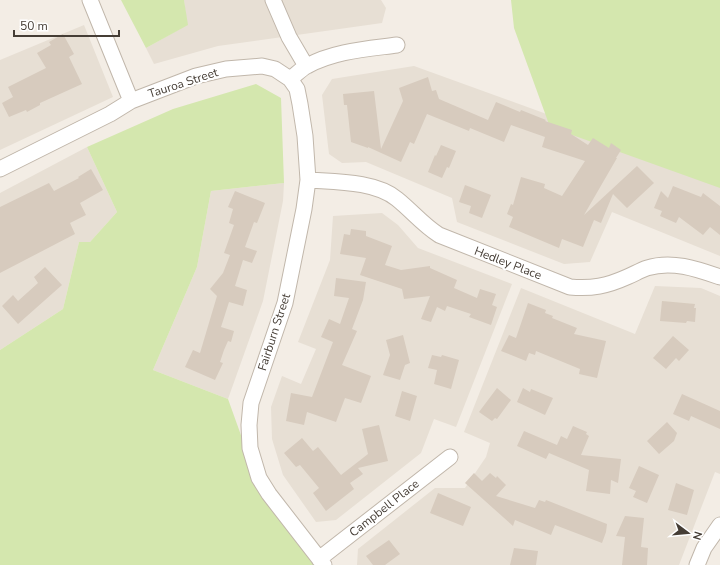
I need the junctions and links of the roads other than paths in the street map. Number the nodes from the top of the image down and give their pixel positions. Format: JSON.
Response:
{"nodes":[{"id":1,"x":90,"y":0,"type":"edge"},
{"id":2,"x":273,"y":0,"type":"edge"},
{"id":3,"x":397,"y":45,"type":"dead end"},
{"id":4,"x":306,"y":66,"type":"junction"},
{"id":5,"x":290,"y":79,"type":"junction"},
{"id":6,"x":131,"y":101,"type":"junction"},
{"id":7,"x":0,"y":169,"type":"edge"},
{"id":8,"x":308,"y":180,"type":"junction"},
{"id":9,"x":720,"y":277,"type":"edge"},
{"id":10,"x":450,"y":457,"type":"dead end"},
{"id":11,"x":720,"y":525,"type":"edge"},
{"id":12,"x":321,"y":562,"type":"edge"},
{"id":13,"x":697,"y":565,"type":"edge"}],
"edges":[{"from":1,"to":6,"type":"street"},
{"from":2,"to":4,"type":"street"},
{"from":3,"to":4,"type":"street"},
{"from":4,"to":5,"type":"street"},
{"from":5,"to":6,"type":"street","name":"Tauroa Street"},
{"from":5,"to":8,"type":"street","name":"Fairburn Street"},
{"from":6,"to":7,"type":"street","name":"Tauroa Street"},
{"from":8,"to":9,"type":"street","name":"Hedley Place"},
{"from":8,"to":12,"type":"street","name":"Fairburn Street"},
{"from":10,"to":12,"type":"street","name":"Campbell Place"},
{"from":11,"to":13,"type":"street"}]}
